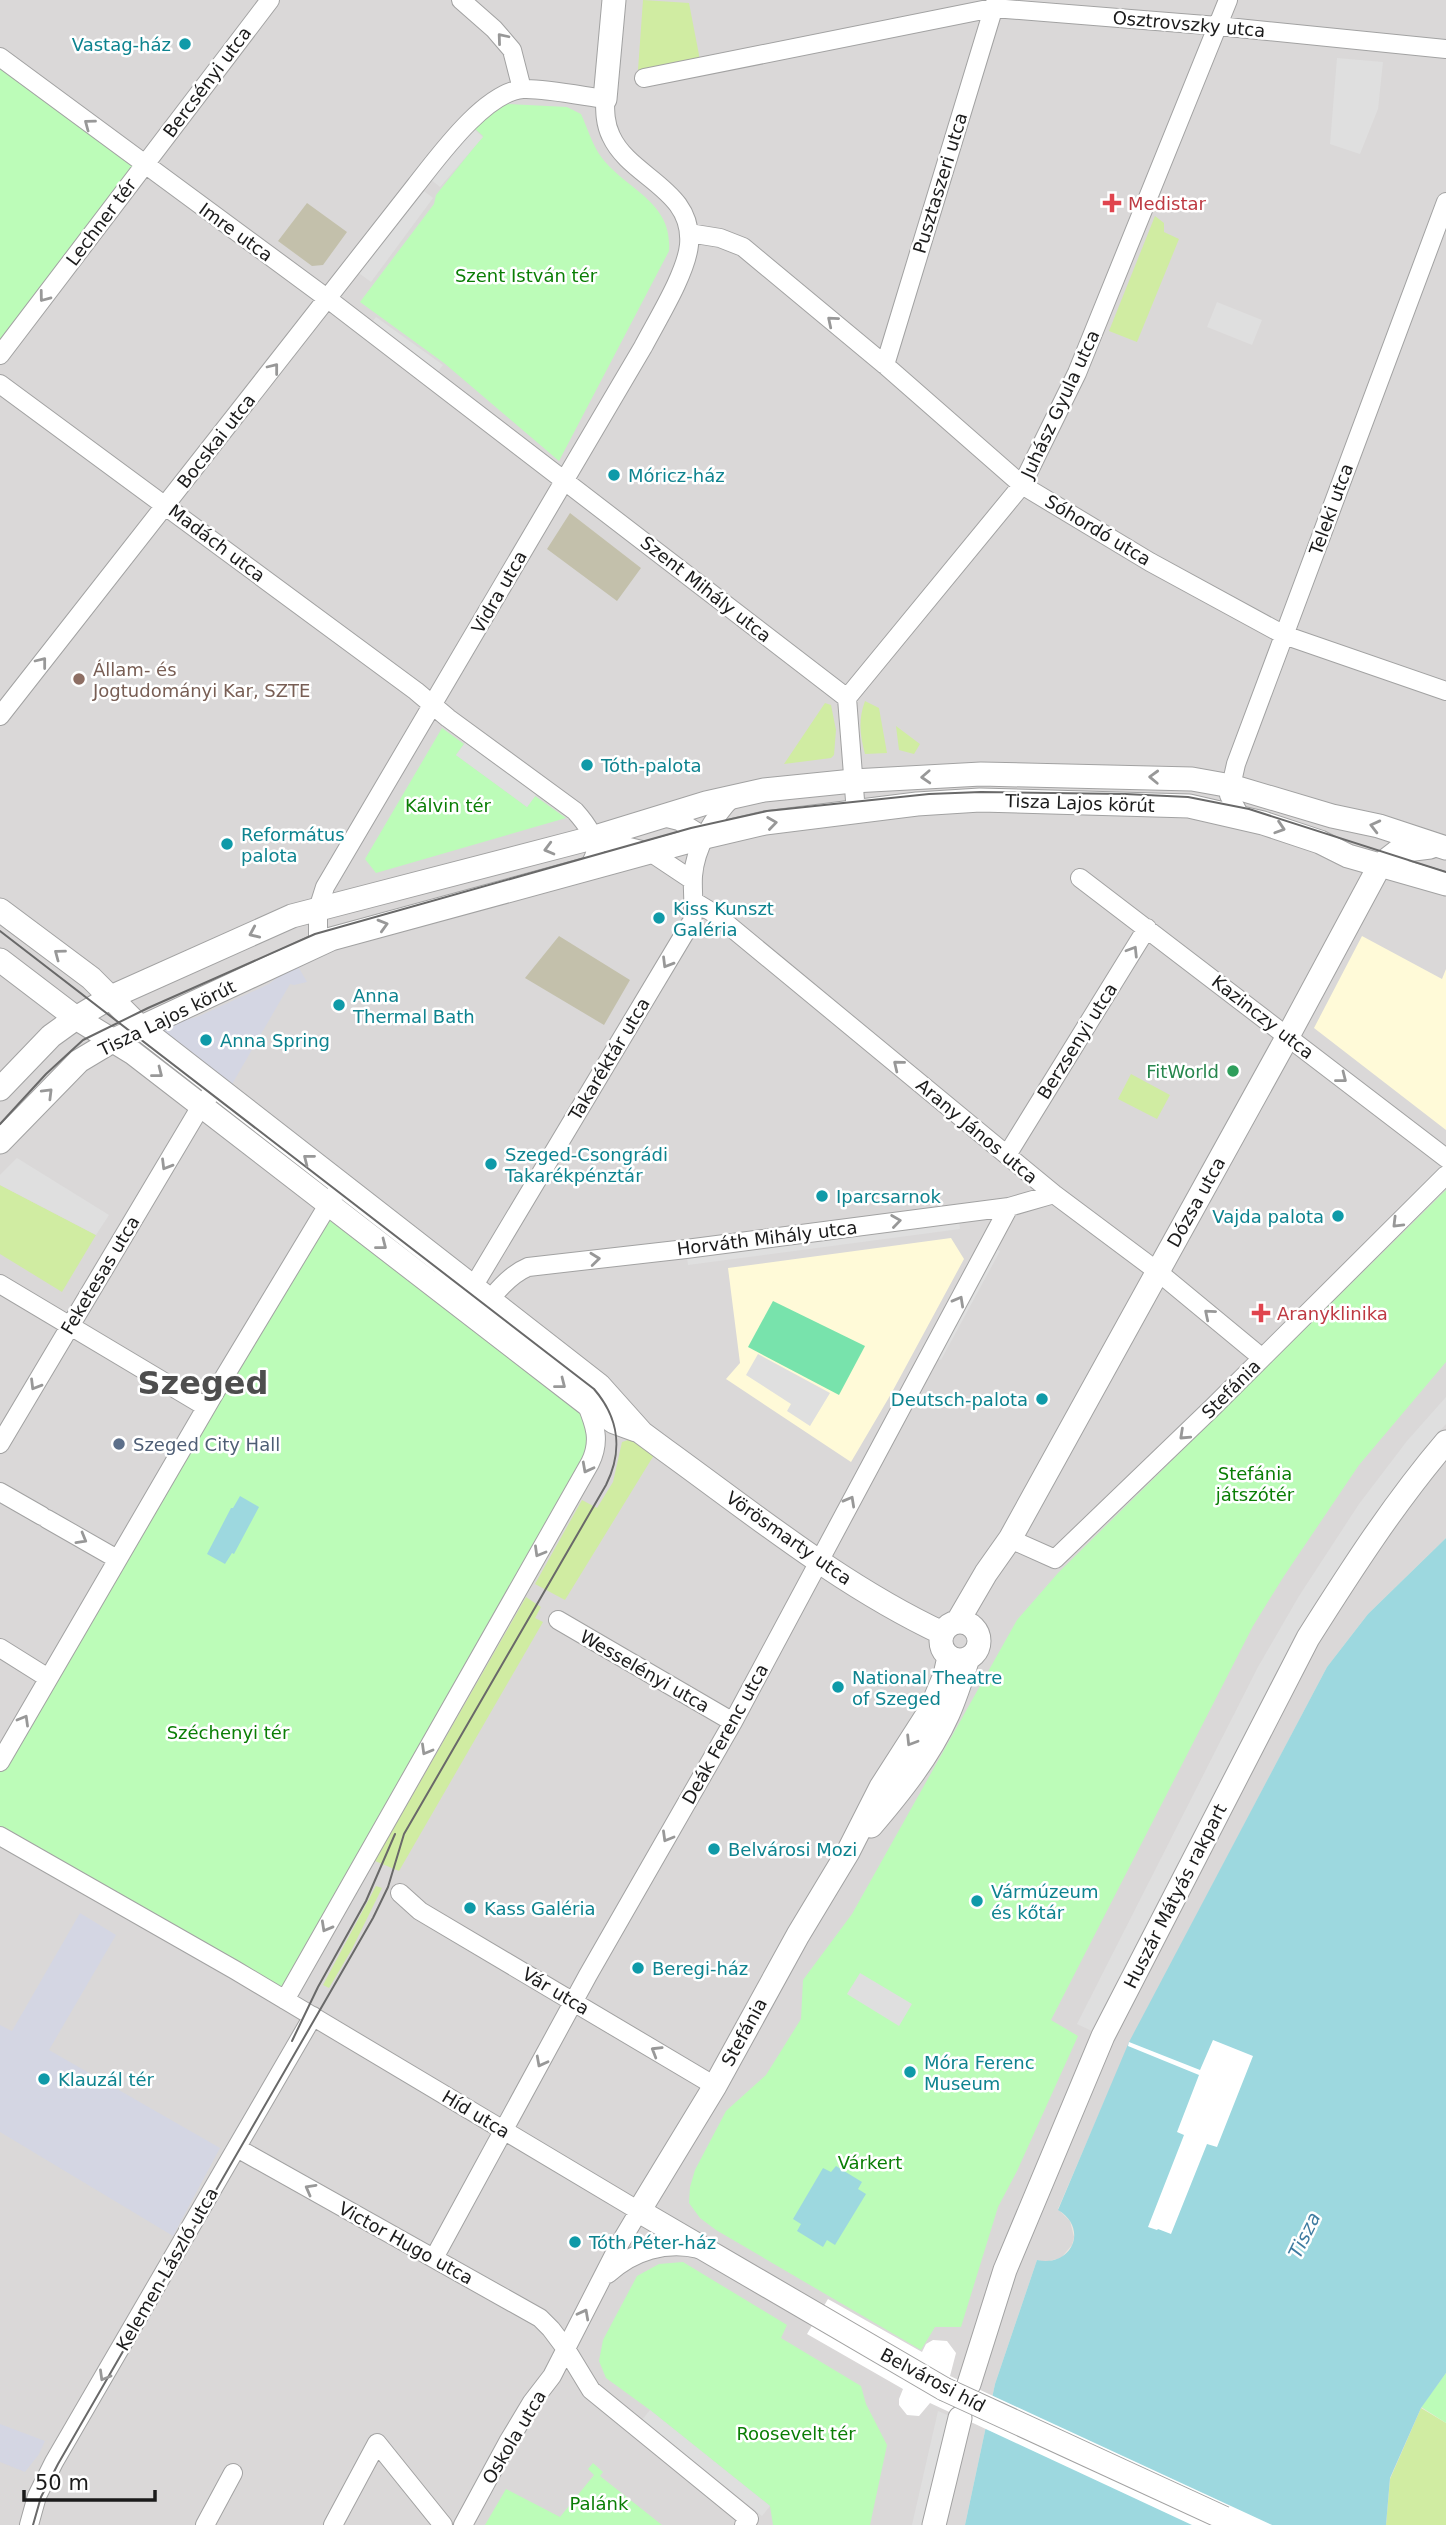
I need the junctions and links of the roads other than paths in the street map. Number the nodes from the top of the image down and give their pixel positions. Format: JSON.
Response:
{"nodes":[{"id":1,"x":270,"y":0,"type":"edge"},
{"id":2,"x":461,"y":0,"type":"edge"},
{"id":3,"x":614,"y":0,"type":"edge"},
{"id":4,"x":1228,"y":0,"type":"edge"},
{"id":5,"x":995,"y":4,"type":"edge"},
{"id":6,"x":1218,"y":26,"type":"junction"},
{"id":7,"x":1446,"y":49,"type":"edge"},
{"id":8,"x":0,"y":57,"type":"edge"},
{"id":9,"x":644,"y":78,"type":"dead end"},
{"id":10,"x":522,"y":89,"type":"junction"},
{"id":11,"x":605,"y":99,"type":"junction"},
{"id":12,"x":144,"y":165,"type":"junction"},
{"id":13,"x":1446,"y":202,"type":"edge"},
{"id":14,"x":689,"y":233,"type":"junction"},
{"id":15,"x":328,"y":299,"type":"junction"},
{"id":16,"x":0,"y":355,"type":"edge"},
{"id":17,"x":885,"y":365,"type":"junction"},
{"id":18,"x":0,"y":384,"type":"edge"},
{"id":19,"x":565,"y":479,"type":"junction"},
{"id":20,"x":1022,"y":485,"type":"junction"},
{"id":21,"x":166,"y":505,"type":"junction"},
{"id":22,"x":1284,"y":635,"type":"junction"},
{"id":23,"x":1446,"y":691,"type":"edge"},
{"id":24,"x":848,"y":698,"type":"junction"},
{"id":25,"x":432,"y":705,"type":"junction"},
{"id":26,"x":0,"y":716,"type":"edge"},
{"id":27,"x":853,"y":781,"type":"junction"},
{"id":28,"x":1231,"y":786,"type":"junction"},
{"id":29,"x":733,"y":797,"type":"junction"},
{"id":30,"x":856,"y":813,"type":"junction"},
{"id":31,"x":1240,"y":816,"type":"junction"},
{"id":32,"x":663,"y":817,"type":"junction"},
{"id":33,"x":705,"y":837,"type":"junction"},
{"id":34,"x":592,"y":838,"type":"junction"},
{"id":35,"x":1443,"y":847,"type":"edge"},
{"id":36,"x":650,"y":852,"type":"junction"},
{"id":37,"x":1380,"y":865,"type":"junction"},
{"id":38,"x":588,"y":869,"type":"junction"},
{"id":39,"x":1080,"y":878,"type":"dead end"},
{"id":40,"x":692,"y":880,"type":"junction"},
{"id":41,"x":1446,"y":884,"type":"edge"},
{"id":42,"x":695,"y":902,"type":"junction"},
{"id":43,"x":318,"y":909,"type":"junction"},
{"id":44,"x":0,"y":910,"type":"edge"},
{"id":45,"x":1147,"y":928,"type":"junction"},
{"id":46,"x":318,"y":945,"type":"junction"},
{"id":47,"x":0,"y":960,"type":"edge"},
{"id":48,"x":111,"y":997,"type":"junction"},
{"id":49,"x":76,"y":1018,"type":"junction"},
{"id":50,"x":141,"y":1028,"type":"junction"},
{"id":51,"x":1288,"y":1036,"type":"junction"},
{"id":52,"x":114,"y":1040,"type":"junction"},
{"id":53,"x":217,"y":1086,"type":"junction"},
{"id":54,"x":0,"y":1089,"type":"edge"},
{"id":55,"x":201,"y":1107,"type":"junction"},
{"id":56,"x":0,"y":1142,"type":"edge"},
{"id":57,"x":1007,"y":1155,"type":"junction"},
{"id":58,"x":1446,"y":1158,"type":"edge"},
{"id":59,"x":1446,"y":1175,"type":"edge"},
{"id":60,"x":335,"y":1194,"type":"junction"},
{"id":61,"x":1054,"y":1194,"type":"junction"},
{"id":62,"x":1009,"y":1207,"type":"junction"},
{"id":63,"x":505,"y":1232,"type":"junction"},
{"id":64,"x":528,"y":1267,"type":"junction"},
{"id":65,"x":1157,"y":1271,"type":"junction"},
{"id":66,"x":0,"y":1284,"type":"edge"},
{"id":67,"x":482,"y":1293,"type":"junction"},
{"id":68,"x":469,"y":1312,"type":"junction"},
{"id":69,"x":70,"y":1326,"type":"junction"},
{"id":70,"x":1261,"y":1357,"type":"junction"},
{"id":71,"x":586,"y":1403,"type":"junction"},
{"id":72,"x":206,"y":1407,"type":"junction"},
{"id":73,"x":642,"y":1433,"type":"junction"},
{"id":74,"x":597,"y":1441,"type":"junction"},
{"id":75,"x":1446,"y":1441,"type":"edge"},
{"id":76,"x":0,"y":1444,"type":"edge"},
{"id":77,"x":0,"y":1492,"type":"edge"},
{"id":78,"x":1008,"y":1543,"type":"junction"},
{"id":79,"x":117,"y":1559,"type":"junction"},
{"id":80,"x":818,"y":1561,"type":"junction"},
{"id":81,"x":558,"y":1620,"type":"dead end"},
{"id":82,"x":959,"y":1628,"type":"junction"},
{"id":83,"x":0,"y":1648,"type":"edge"},
{"id":84,"x":959,"y":1657,"type":"junction"},
{"id":85,"x":48,"y":1678,"type":"junction"},
{"id":86,"x":733,"y":1722,"type":"junction"},
{"id":87,"x":0,"y":1762,"type":"edge"},
{"id":88,"x":0,"y":1836,"type":"edge"},
{"id":89,"x":400,"y":1893,"type":"dead end"},
{"id":90,"x":285,"y":2000,"type":"junction"},
{"id":91,"x":573,"y":2001,"type":"junction"},
{"id":92,"x":313,"y":2017,"type":"junction"},
{"id":93,"x":715,"y":2086,"type":"junction"},
{"id":94,"x":505,"y":2131,"type":"junction"},
{"id":95,"x":237,"y":2148,"type":"junction"},
{"id":96,"x":639,"y":2211,"type":"junction"},
{"id":97,"x":708,"y":2251,"type":"junction"},
{"id":98,"x":434,"y":2258,"type":"junction"},
{"id":99,"x":603,"y":2278,"type":"junction"},
{"id":100,"x":566,"y":2349,"type":"junction"},
{"id":101,"x":970,"y":2384,"type":"dead end"},
{"id":102,"x":960,"y":2418,"type":"dead end"},
{"id":103,"x":233,"y":2473,"type":"dead end"},
{"id":104,"x":746,"y":2522,"type":"edge"},
{"id":105,"x":29,"y":2525,"type":"edge"},
{"id":106,"x":205,"y":2525,"type":"edge"},
{"id":107,"x":333,"y":2525,"type":"edge"},
{"id":108,"x":443,"y":2525,"type":"edge"},
{"id":109,"x":463,"y":2525,"type":"edge"},
{"id":110,"x":934,"y":2525,"type":"edge"},
{"id":111,"x":1238,"y":2525,"type":"edge"}],
"edges":[{"from":1,"to":12,"type":"street","name":"Bercsényi utca"},
{"from":10,"to":2,"type":"street","one_way":true},
{"from":3,"to":11,"type":"street"},
{"from":4,"to":6,"type":"street","name":"Juhász Gyula utca"},
{"from":5,"to":6,"type":"street","name":"Osztrovszky utca"},
{"from":5,"to":9,"type":"street","name":"Osztrovszky utca"},
{"from":5,"to":17,"type":"street","name":"Pusztaszeri utca"},
{"from":6,"to":7,"type":"street","name":"Osztrovszky utca"},
{"from":6,"to":20,"type":"street","name":"Juhász Gyula utca"},
{"from":12,"to":8,"type":"street","name":"Lechner tér","one_way":true},
{"from":10,"to":11,"type":"street"},
{"from":10,"to":15,"type":"street"},
{"from":11,"to":14,"type":"street"},
{"from":12,"to":15,"type":"street","name":"Imre utca"},
{"from":12,"to":16,"type":"street","name":"Lechner tér","one_way":true},
{"from":13,"to":22,"type":"street","name":"Teleki utca"},
{"from":17,"to":14,"type":"street","name":"Sóhordó utca","one_way":true},
{"from":14,"to":19,"type":"street"},
{"from":15,"to":19,"type":"street"},
{"from":21,"to":15,"type":"street","name":"Bocskai utca","one_way":true},
{"from":17,"to":20,"type":"street","name":"Sóhordó utca"},
{"from":18,"to":21,"type":"street","name":"Madách utca"},
{"from":19,"to":24,"type":"street","name":"Szent Mihály utca"},
{"from":19,"to":25,"type":"street","name":"Vidra utca"},
{"from":20,"to":22,"type":"street","name":"Sóhordó utca"},
{"from":20,"to":24,"type":"street","name":"Juhász Gyula utca"},
{"from":21,"to":25,"type":"street","name":"Madách utca"},
{"from":26,"to":21,"type":"street","name":"Bocskai utca","one_way":true},
{"from":22,"to":23,"type":"street","name":"Sóhordó utca"},
{"from":22,"to":28,"type":"street","name":"Teleki utca"},
{"from":24,"to":27,"type":"street"},
{"from":25,"to":34,"type":"street"},
{"from":25,"to":43,"type":"street"},
{"from":28,"to":27,"type":"street","name":"Tisza Lajos körút","one_way":true},
{"from":27,"to":29,"type":"street","name":"Tisza Lajos körút"},
{"from":27,"to":30,"type":"street"},
{"from":28,"to":31,"type":"street"},
{"from":35,"to":28,"type":"street","name":"Tisza Lajos körút","one_way":true},
{"from":29,"to":32,"type":"street","name":"Tisza Lajos körút"},
{"from":29,"to":33,"type":"street"},
{"from":30,"to":31,"type":"street","name":"Tisza Lajos körút"},
{"from":33,"to":30,"type":"street","name":"Tisza Lajos körút","one_way":true},
{"from":31,"to":37,"type":"street","name":"Tisza Lajos körút","one_way":true},
{"from":32,"to":33,"type":"street"},
{"from":32,"to":34,"type":"street","name":"Tisza Lajos körút"},
{"from":33,"to":36,"type":"street","name":"Tisza Lajos körút"},
{"from":33,"to":40,"type":"street","name":"Takaréktár utca"},
{"from":34,"to":36,"type":"street","name":"Tisza Lajos körút"},
{"from":34,"to":38,"type":"street"},
{"from":34,"to":43,"type":"street","name":"Tisza Lajos körút","one_way":true},
{"from":35,"to":37,"type":"street"},
{"from":36,"to":38,"type":"street","name":"Tisza Lajos körút"},
{"from":36,"to":40,"type":"street"},
{"from":37,"to":41,"type":"street","name":"Tisza Lajos körút"},
{"from":37,"to":51,"type":"street","name":"Dózsa utca"},
{"from":46,"to":38,"type":"street","name":"Tisza Lajos körút","one_way":true},
{"from":39,"to":45,"type":"street","name":"Kazinczy utca"},
{"from":40,"to":42,"type":"street","name":"Takaréktár utca"},
{"from":57,"to":42,"type":"street","name":"Arany János utca","one_way":true},
{"from":42,"to":63,"type":"street","name":"Takaréktár utca","one_way":true},
{"from":43,"to":46,"type":"street"},
{"from":43,"to":48,"type":"street","name":"Tisza Lajos körút","one_way":true},
{"from":48,"to":44,"type":"street","name":"Vörösmarty utca","one_way":true},
{"from":45,"to":51,"type":"street","name":"Kazinczy utca"},
{"from":57,"to":45,"type":"street","name":"Berzsenyi utca","one_way":true},
{"from":46,"to":50,"type":"street","name":"Tisza Lajos körút"},
{"from":47,"to":49,"type":"street","name":"Vörösmarty utca"},
{"from":48,"to":49,"type":"street","name":"Tisza Lajos körút"},
{"from":48,"to":50,"type":"street","name":"Vörösmarty utca"},
{"from":49,"to":52,"type":"street","name":"Vörösmarty utca"},
{"from":49,"to":54,"type":"street","name":"Tisza Lajos körút"},
{"from":50,"to":52,"type":"street","name":"Tisza Lajos körút"},
{"from":50,"to":53,"type":"street","name":"Vörösmarty utca"},
{"from":51,"to":58,"type":"street","name":"Kazinczy utca","one_way":true},
{"from":51,"to":65,"type":"street","name":"Dózsa utca"},
{"from":52,"to":55,"type":"street","name":"Vörösmarty utca","one_way":true},
{"from":56,"to":52,"type":"street","name":"Tisza Lajos körút","one_way":true},
{"from":53,"to":55,"type":"street"},
{"from":60,"to":53,"type":"street","name":"Vörösmarty utca","one_way":true},
{"from":55,"to":60,"type":"street","name":"Vörösmarty utca"},
{"from":55,"to":69,"type":"street","name":"Feketesas utca","one_way":true},
{"from":57,"to":61,"type":"street","name":"Arany János utca"},
{"from":59,"to":70,"type":"street","name":"Stefánia","one_way":true},
{"from":60,"to":67,"type":"street","name":"Vörösmarty utca"},
{"from":60,"to":68,"type":"street","name":"Vörösmarty utca","one_way":true},
{"from":60,"to":72,"type":"street"},
{"from":61,"to":62,"type":"street","name":"Horváth Mihály utca"},
{"from":61,"to":65,"type":"street","name":"Arany János utca"},
{"from":64,"to":62,"type":"street","name":"Horváth Mihály utca","one_way":true},
{"from":80,"to":62,"type":"street","name":"Deák Ferenc utca","one_way":true},
{"from":63,"to":64,"type":"street"},
{"from":63,"to":67,"type":"street","name":"Takaréktár utca"},
{"from":64,"to":67,"type":"street"},
{"from":70,"to":65,"type":"street","name":"Arany János utca","one_way":true},
{"from":65,"to":78,"type":"street","name":"Dózsa utca"},
{"from":66,"to":69,"type":"street"},
{"from":67,"to":68,"type":"street"},
{"from":67,"to":73,"type":"street","name":"Vörösmarty utca"},
{"from":68,"to":71,"type":"street","name":"Vörösmarty utca","one_way":true},
{"from":69,"to":72,"type":"street"},
{"from":69,"to":76,"type":"street","name":"Feketesas utca","one_way":true},
{"from":70,"to":78,"type":"street","name":"Stefánia","one_way":true},
{"from":71,"to":73,"type":"street","name":"Vörösmarty utca"},
{"from":71,"to":74,"type":"street"},
{"from":72,"to":79,"type":"street"},
{"from":73,"to":74,"type":"street"},
{"from":73,"to":80,"type":"street","name":"Vörösmarty utca"},
{"from":74,"to":90,"type":"street","one_way":true},
{"from":75,"to":101,"type":"street","name":"Huszár Mátyás rakpart"},
{"from":77,"to":79,"type":"street","one_way":true},
{"from":78,"to":82,"type":"street"},
{"from":79,"to":85,"type":"street"},
{"from":80,"to":82,"type":"street","name":"Vörösmarty utca"},
{"from":80,"to":86,"type":"street","name":"Deák Ferenc utca"},
{"from":81,"to":86,"type":"street","name":"Wesselényi utca"},
{"from":82,"to":84,"type":"street"},
{"from":82,"to":84,"type":"street","name":"Stefánia"},
{"from":83,"to":85,"type":"street"},
{"from":84,"to":93,"type":"street","name":"Stefánia"},
{"from":87,"to":85,"type":"street","one_way":true},
{"from":86,"to":91,"type":"street","name":"Deák Ferenc utca","one_way":true},
{"from":88,"to":90,"type":"street"},
{"from":89,"to":91,"type":"street","name":"Vár utca"},
{"from":90,"to":92,"type":"street"},
{"from":93,"to":91,"type":"street","name":"Vár utca","one_way":true},
{"from":91,"to":94,"type":"street","name":"Deák Ferenc utca","one_way":true},
{"from":92,"to":94,"type":"street","name":"Híd utca"},
{"from":92,"to":95,"type":"street","name":"Kelemen László utca"},
{"from":93,"to":96,"type":"street","name":"Stefánia"},
{"from":94,"to":96,"type":"street","name":"Híd utca"},
{"from":94,"to":98,"type":"street","name":"Deák Ferenc utca"},
{"from":98,"to":95,"type":"street","name":"Victor Hugo utca","one_way":true},
{"from":95,"to":105,"type":"street","name":"Kelemen László utca","one_way":true},
{"from":96,"to":97,"type":"street","name":"Belvárosi híd"},
{"from":96,"to":99,"type":"street"},
{"from":97,"to":99,"type":"street"},
{"from":97,"to":111,"type":"street","name":"Belvárosi híd","bridge":true},
{"from":98,"to":100,"type":"street","name":"Victor Hugo utca"},
{"from":100,"to":99,"type":"street","one_way":true},
{"from":100,"to":104,"type":"street"},
{"from":100,"to":109,"type":"street","name":"Oskola utca"},
{"from":102,"to":110,"type":"street"},
{"from":103,"to":106,"type":"street"},
{"from":107,"to":108,"type":"street"}]}
